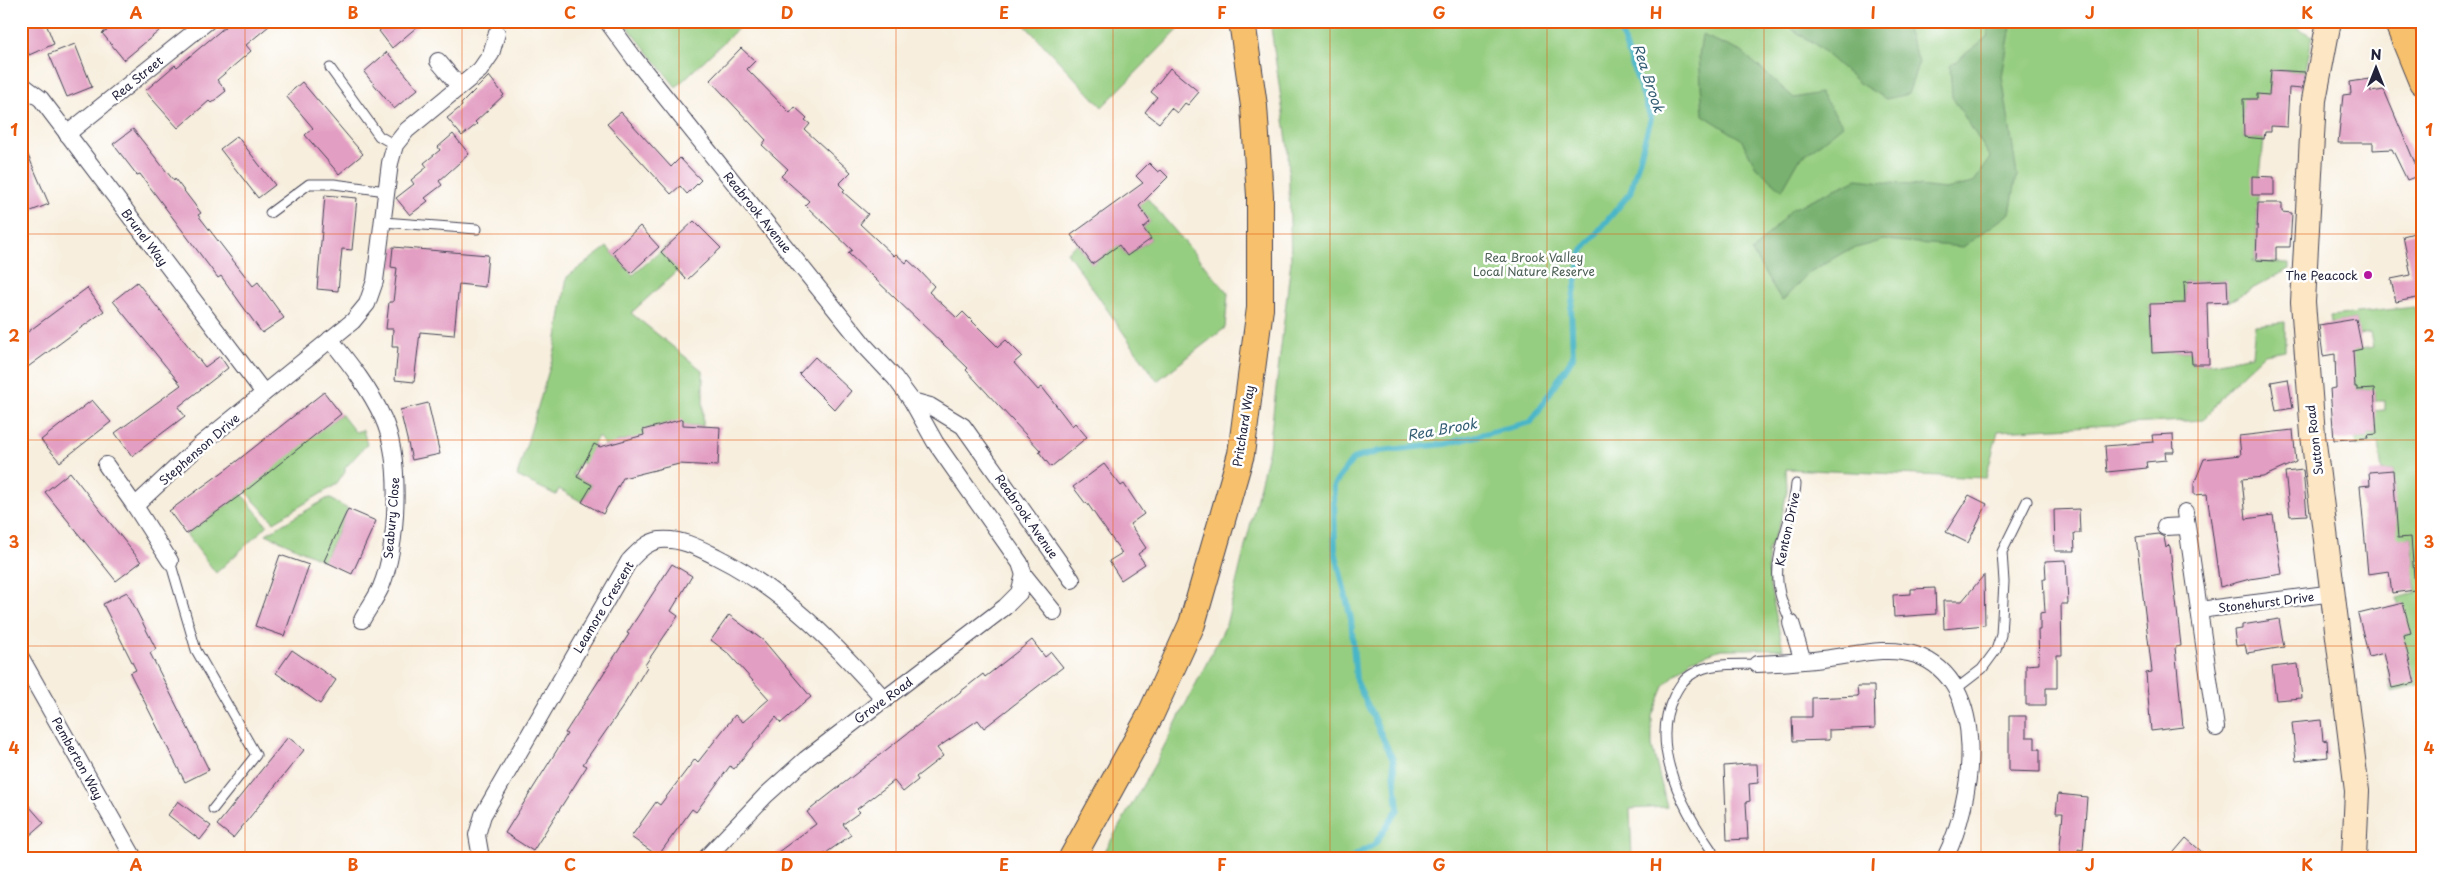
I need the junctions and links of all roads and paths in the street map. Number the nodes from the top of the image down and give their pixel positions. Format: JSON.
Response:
{"nodes":[{"id":1,"x":208,"y":21,"type":"edge"},
{"id":2,"x":607,"y":21,"type":"edge"},
{"id":3,"x":1242,"y":21,"type":"edge"},
{"id":4,"x":2329,"y":21,"type":"edge"},
{"id":5,"x":2397,"y":21,"type":"edge"},
{"id":6,"x":497,"y":33,"type":"dead end"},
{"id":7,"x":438,"y":62,"type":"dead end"},
{"id":8,"x":330,"y":68,"type":"dead end"},
{"id":9,"x":2422,"y":82,"type":"edge"},
{"id":10,"x":21,"y":84,"type":"edge"},
{"id":11,"x":459,"y":86,"type":"junction"},
{"id":12,"x":67,"y":134,"type":"junction"},
{"id":13,"x":395,"y":145,"type":"junction"},
{"id":14,"x":386,"y":191,"type":"junction"},
{"id":15,"x":270,"y":213,"type":"dead end"},
{"id":16,"x":383,"y":222,"type":"junction"},
{"id":17,"x":477,"y":229,"type":"dead end"},
{"id":18,"x":330,"y":339,"type":"junction"},
{"id":19,"x":264,"y":393,"type":"junction"},
{"id":20,"x":912,"y":401,"type":"junction"},
{"id":21,"x":106,"y":465,"type":"dead end"},
{"id":22,"x":1796,"y":484,"type":"dead end"},
{"id":23,"x":2027,"y":501,"type":"dead end"},
{"id":24,"x":135,"y":506,"type":"junction"},
{"id":25,"x":2165,"y":527,"type":"dead end"},
{"id":26,"x":170,"y":561,"type":"joint"},
{"id":27,"x":1024,"y":575,"type":"junction"},
{"id":28,"x":1072,"y":580,"type":"dead end"},
{"id":29,"x":2334,"y":593,"type":"junction"},
{"id":30,"x":2199,"y":610,"type":"junction"},
{"id":31,"x":1054,"y":612,"type":"dead end"},
{"id":32,"x":362,"y":620,"type":"dead end"},
{"id":33,"x":1791,"y":622,"type":"joint"},
{"id":34,"x":21,"y":658,"type":"edge"},
{"id":35,"x":1803,"y":661,"type":"junction"},
{"id":36,"x":1757,"y":664,"type":"joint"},
{"id":37,"x":1956,"y":689,"type":"junction"},
{"id":38,"x":884,"y":700,"type":"junction"},
{"id":39,"x":2216,"y":728,"type":"dead end"},
{"id":40,"x":213,"y":809,"type":"dead end"},
{"id":41,"x":1712,"y":851,"type":"dead end"},
{"id":42,"x":134,"y":858,"type":"edge"},
{"id":43,"x":481,"y":858,"type":"edge"},
{"id":44,"x":706,"y":858,"type":"edge"},
{"id":45,"x":1072,"y":858,"type":"edge"},
{"id":46,"x":1945,"y":858,"type":"edge"},
{"id":47,"x":2354,"y":858,"type":"edge"}],
"edges":[{"from":1,"to":12,"type":"street","name":"Rea Street"},
{"from":2,"to":20,"type":"street","name":"Reabrook Avenue"},
{"from":3,"to":45,"type":"main road","name":"Pritchard Way"},
{"from":4,"to":29,"type":"street","name":"Sutton Road"},
{"from":5,"to":9,"type":"main road"},
{"from":6,"to":11,"type":"street"},
{"from":7,"to":11,"type":"street"},
{"from":8,"to":13,"type":"lane"},
{"from":10,"to":12,"type":"street","name":"Brunel Way"},
{"from":11,"to":13,"type":"street"},
{"from":12,"to":19,"type":"street","name":"Brunel Way"},
{"from":13,"to":14,"type":"street"},
{"from":14,"to":15,"type":"lane"},
{"from":14,"to":16,"type":"street"},
{"from":16,"to":17,"type":"lane"},
{"from":16,"to":18,"type":"street"},
{"from":18,"to":19,"type":"street"},
{"from":18,"to":32,"type":"street","name":"Seabury Close"},
{"from":19,"to":24,"type":"street","name":"Stephenson Drive"},
{"from":20,"to":27,"type":"street","name":"Reabrook Avenue"},
{"from":20,"to":28,"type":"street","name":"Reabrook Avenue"},
{"from":21,"to":24,"type":"street"},
{"from":22,"to":33,"type":"lane","name":"Kenton Drive"},
{"from":23,"to":37,"type":"lane"},
{"from":24,"to":26,"type":"street"},
{"from":25,"to":30,"type":"street"},
{"from":26,"to":40,"type":"lane"},
{"from":27,"to":31,"type":"street"},
{"from":27,"to":38,"type":"street","name":"Grove Road"},
{"from":29,"to":30,"type":"street","name":"Stonehurst Drive"},
{"from":29,"to":47,"type":"street","name":"Sutton Road"},
{"from":30,"to":39,"type":"street"},
{"from":33,"to":35,"type":"street","name":"Kenton Drive"},
{"from":34,"to":42,"type":"street","name":"Pemberton Way"},
{"from":35,"to":36,"type":"street"},
{"from":35,"to":37,"type":"street"},
{"from":36,"to":41,"type":"lane"},
{"from":37,"to":46,"type":"street"},
{"from":38,"to":43,"type":"street","name":"Leamore Crescent"},
{"from":38,"to":44,"type":"street","name":"Grove Road"}]}
